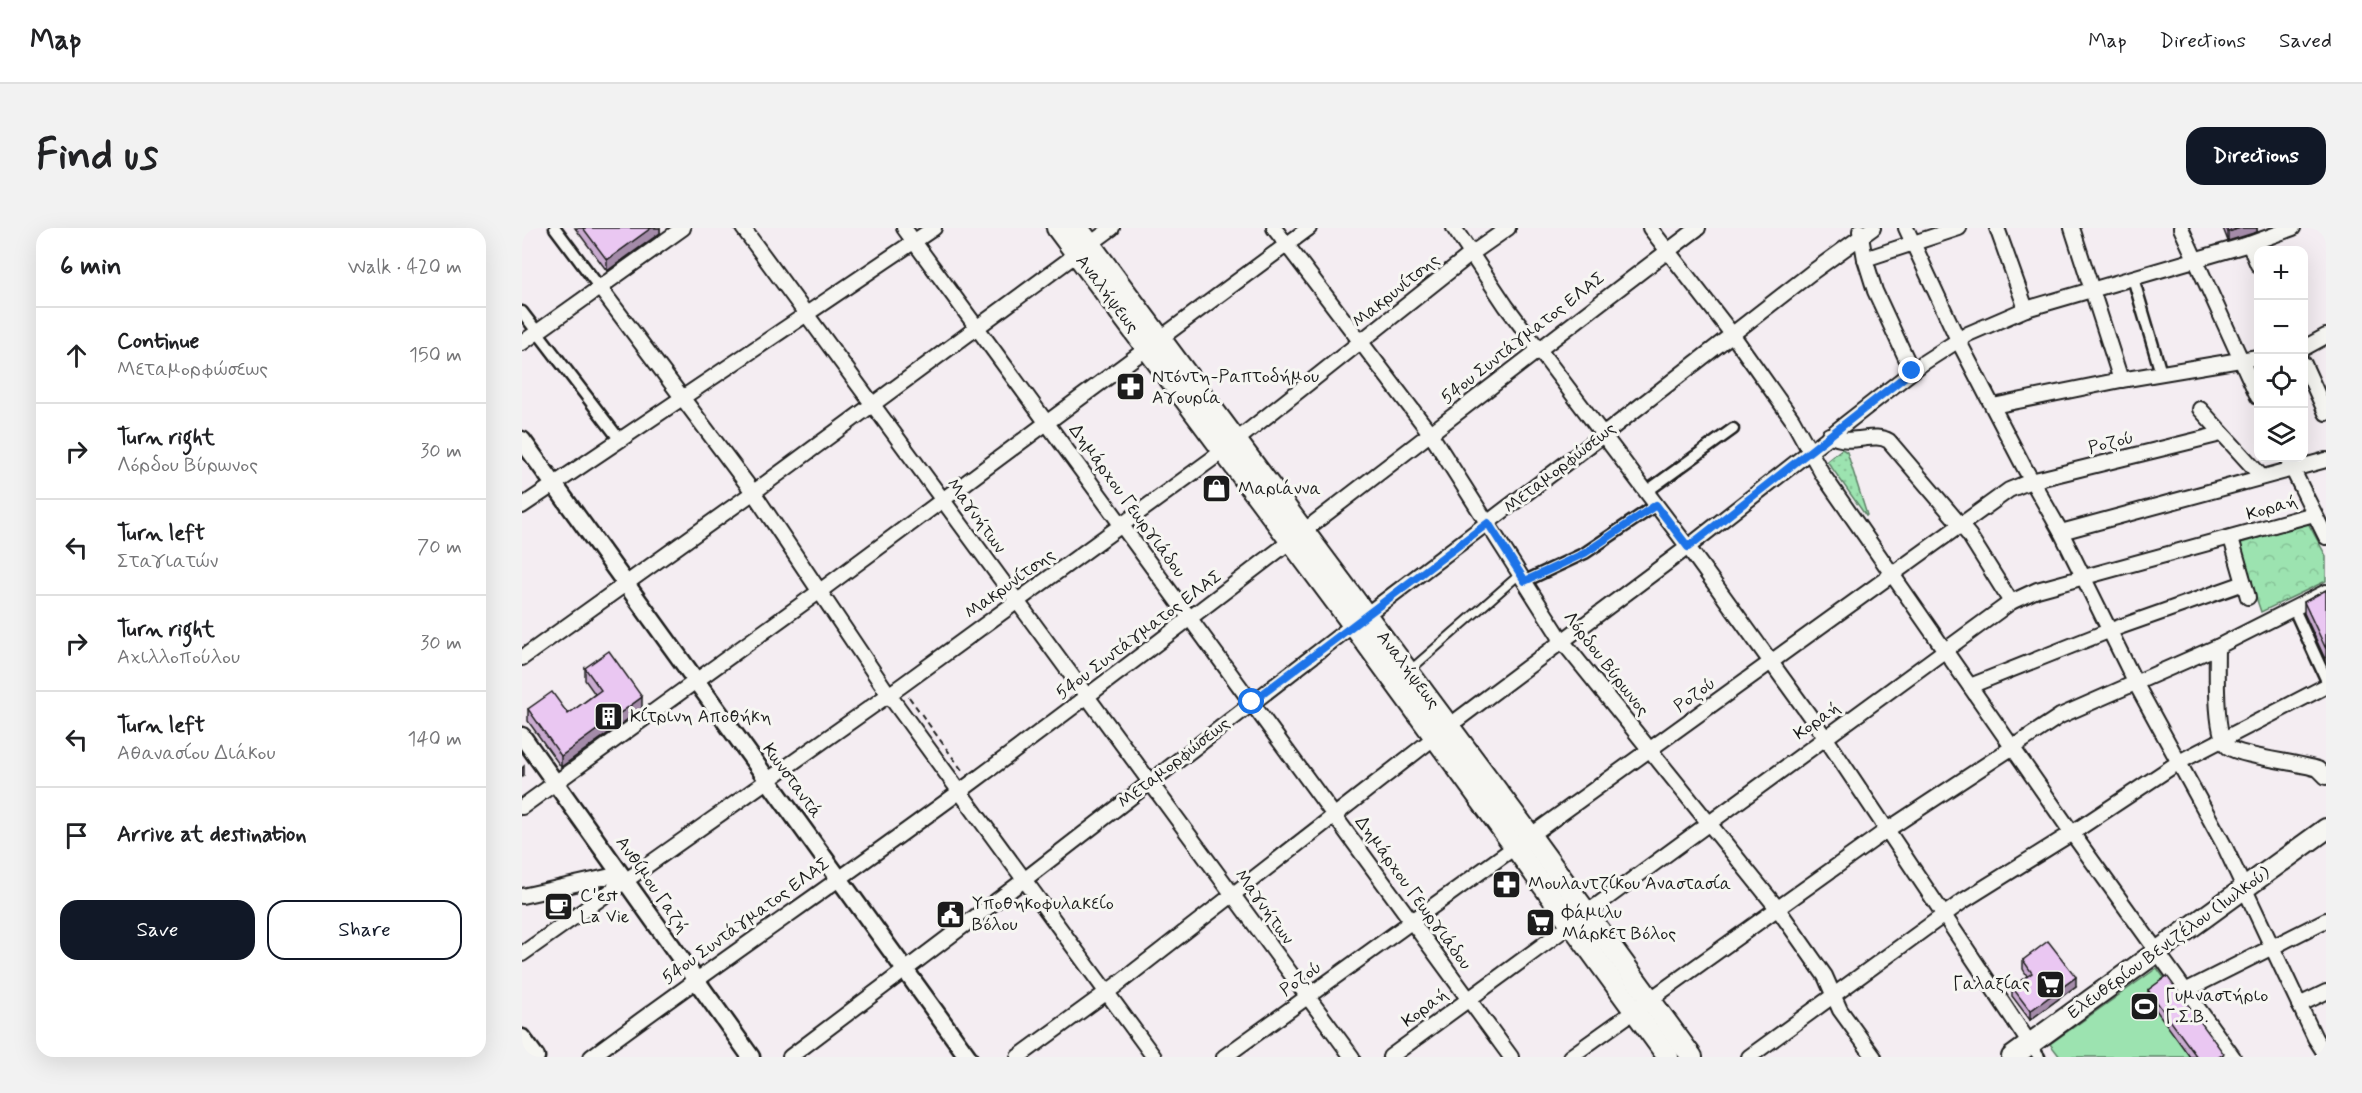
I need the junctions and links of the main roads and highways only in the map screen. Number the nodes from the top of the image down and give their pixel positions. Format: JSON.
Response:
{"nodes":[{"id":1,"x":1058,"y":228,"type":"edge"},
{"id":2,"x":1081,"y":242,"type":"edge"},
{"id":3,"x":1360,"y":620,"type":"junction"},
{"id":4,"x":1442,"y":732,"type":"junction"},
{"id":5,"x":2326,"y":829,"type":"edge"},
{"id":6,"x":1643,"y":1006,"type":"junction"},
{"id":7,"x":2035,"y":1050,"type":"edge"},
{"id":8,"x":1668,"y":1057,"type":"edge"},
{"id":9,"x":1692,"y":1057,"type":"edge"},
{"id":10,"x":2012,"y":1057,"type":"edge"}],
"edges":[{"from":1,"to":2,"type":"main road","name":"Αναλήψεως"},
{"from":2,"to":3,"type":"main road","name":"Αναλήψεως"},
{"from":3,"to":4,"type":"main road","name":"Αναλήψεως"},
{"from":3,"to":4,"type":"main road","name":"Αναλήψεως"},
{"from":4,"to":6,"type":"main road","name":"Αναλήψεως"},
{"from":5,"to":7,"type":"main road","name":"Ελευθερίου Βενιζέλου (Ιωλκού)"},
{"from":6,"to":8,"type":"main road","name":"Αναλήψεως"},
{"from":6,"to":9,"type":"main road","name":"Αναλήψεως"},
{"from":7,"to":10,"type":"main road","name":"Ελευθερίου Βενιζέλου (Ιωλκού)"}]}
